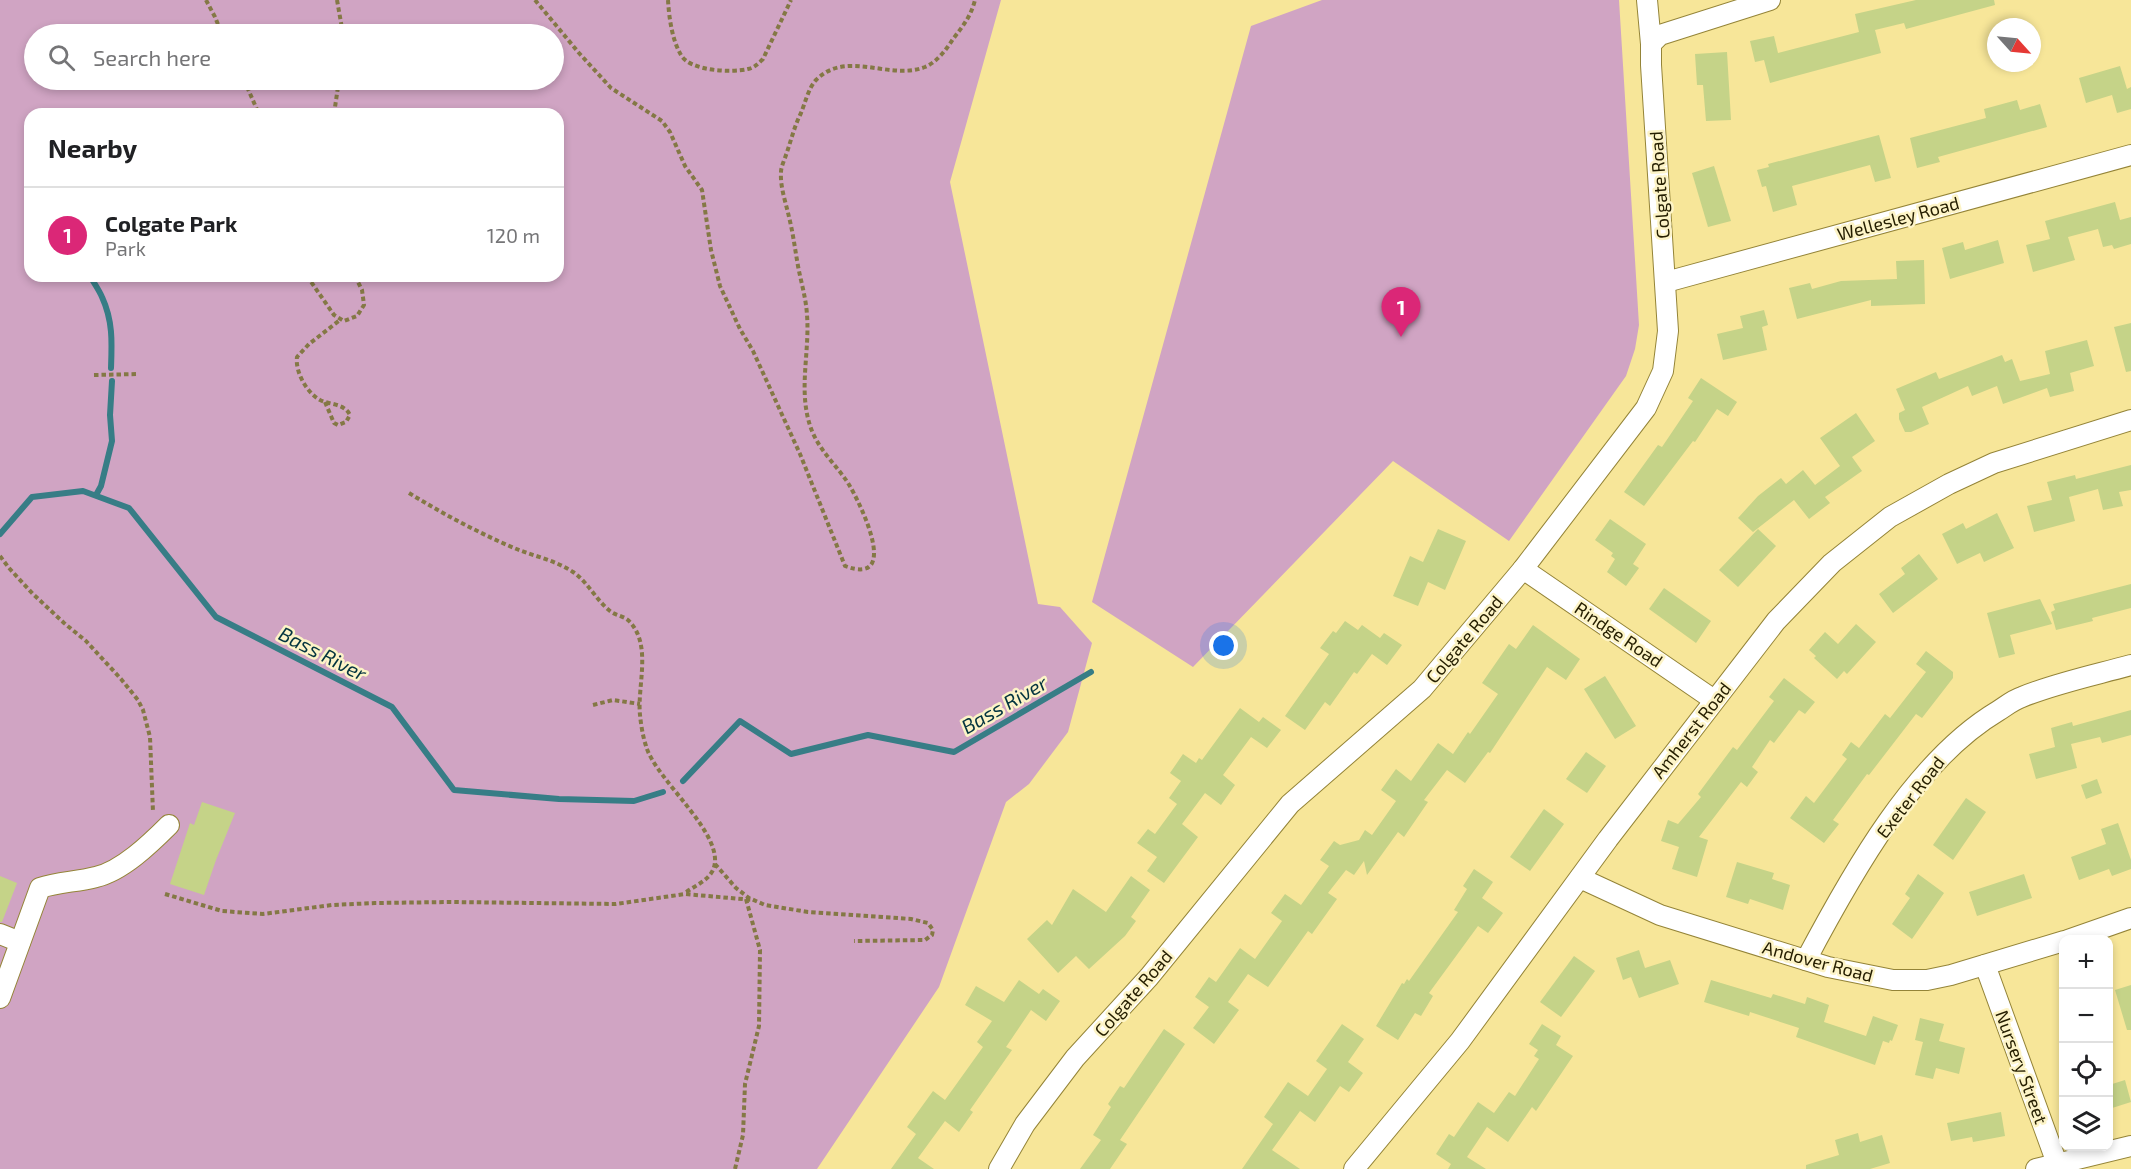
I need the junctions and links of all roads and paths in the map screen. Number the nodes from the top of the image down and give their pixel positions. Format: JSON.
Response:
{"nodes":[{"id":1,"x":206,"y":0,"type":"edge"},
{"id":2,"x":337,"y":0,"type":"edge"},
{"id":3,"x":535,"y":0,"type":"edge"},
{"id":4,"x":668,"y":0,"type":"edge"},
{"id":5,"x":791,"y":0,"type":"edge"},
{"id":6,"x":975,"y":0,"type":"edge"},
{"id":7,"x":1647,"y":0,"type":"edge"},
{"id":8,"x":1770,"y":0,"type":"edge"},
{"id":9,"x":218,"y":24,"type":"edge"},
{"id":10,"x":341,"y":24,"type":"edge"},
{"id":11,"x":555,"y":24,"type":"edge"},
{"id":12,"x":564,"y":35,"type":"edge"},
{"id":13,"x":1652,"y":44,"type":"junction"},
{"id":14,"x":248,"y":90,"type":"edge"},
{"id":15,"x":338,"y":90,"type":"edge"},
{"id":16,"x":256,"y":108,"type":"edge"},
{"id":17,"x":335,"y":108,"type":"edge"},
{"id":18,"x":2131,"y":155,"type":"edge"},
{"id":19,"x":311,"y":282,"type":"edge"},
{"id":20,"x":359,"y":282,"type":"edge"},
{"id":21,"x":1666,"y":282,"type":"junction"},
{"id":22,"x":340,"y":320,"type":"junction"},
{"id":23,"x":138,"y":374,"type":"dead end"},
{"id":24,"x":94,"y":375,"type":"dead end"},
{"id":25,"x":325,"y":402,"type":"junction"},
{"id":26,"x":2131,"y":420,"type":"edge"},
{"id":27,"x":409,"y":493,"type":"dead end"},
{"id":28,"x":0,"y":556,"type":"edge"},
{"id":29,"x":1523,"y":569,"type":"junction"},
{"id":30,"x":2131,"y":665,"type":"edge"},
{"id":31,"x":1714,"y":700,"type":"junction"},
{"id":32,"x":640,"y":704,"type":"junction"},
{"id":33,"x":592,"y":705,"type":"dead end"},
{"id":34,"x":153,"y":812,"type":"dead end"},
{"id":35,"x":170,"y":825,"type":"dead end"},
{"id":36,"x":715,"y":864,"type":"junction"},
{"id":37,"x":1580,"y":878,"type":"junction"},
{"id":38,"x":165,"y":894,"type":"dead end"},
{"id":39,"x":685,"y":894,"type":"junction"},
{"id":40,"x":746,"y":899,"type":"junction"},
{"id":41,"x":753,"y":900,"type":"junction"},
{"id":42,"x":2131,"y":918,"type":"edge"},
{"id":43,"x":0,"y":934,"type":"edge"},
{"id":44,"x":2080,"y":935,"type":"edge"},
{"id":45,"x":854,"y":941,"type":"dead end"},
{"id":46,"x":20,"y":942,"type":"junction"},
{"id":47,"x":2059,"y":943,"type":"edge"},
{"id":48,"x":1806,"y":960,"type":"junction"},
{"id":49,"x":1985,"y":965,"type":"junction"},
{"id":50,"x":0,"y":998,"type":"edge"},
{"id":51,"x":2131,"y":1146,"type":"edge"},
{"id":52,"x":2059,"y":1166,"type":"edge"},
{"id":53,"x":735,"y":1169,"type":"edge"},
{"id":54,"x":999,"y":1169,"type":"edge"},
{"id":55,"x":1354,"y":1169,"type":"edge"},
{"id":56,"x":2036,"y":1169,"type":"edge"}],
"edges":[{"from":1,"to":9,"type":"path"},
{"from":2,"to":10,"type":"path"},
{"from":3,"to":11,"type":"path"},
{"from":4,"to":5,"type":"path"},
{"from":6,"to":12,"type":"path"},
{"from":7,"to":13,"type":"street","name":"Colgate Road"},
{"from":8,"to":13,"type":"street"},
{"from":13,"to":21,"type":"street","name":"Colgate Road"},
{"from":14,"to":16,"type":"path"},
{"from":15,"to":17,"type":"path"},
{"from":18,"to":21,"type":"street","name":"Wellesley Road"},
{"from":19,"to":22,"type":"path"},
{"from":20,"to":22,"type":"path"},
{"from":21,"to":29,"type":"street","name":"Colgate Road"},
{"from":22,"to":25,"type":"path"},
{"from":23,"to":24,"type":"path"},
{"from":25,"to":25,"type":"path"},
{"from":26,"to":31,"type":"street","name":"Amherst Road"},
{"from":27,"to":32,"type":"path"},
{"from":28,"to":34,"type":"path"},
{"from":29,"to":31,"type":"street","name":"Rindge Road"},
{"from":29,"to":54,"type":"street","name":"Colgate Road"},
{"from":30,"to":48,"type":"street","name":"Exeter Road"},
{"from":31,"to":37,"type":"street","name":"Amherst Road"},
{"from":32,"to":33,"type":"path"},
{"from":32,"to":36,"type":"path"},
{"from":35,"to":46,"type":"street"},
{"from":36,"to":39,"type":"path"},
{"from":36,"to":41,"type":"path"},
{"from":37,"to":48,"type":"street","name":"Andover Road"},
{"from":37,"to":55,"type":"street","name":"Amherst Road"},
{"from":38,"to":39,"type":"path"},
{"from":39,"to":40,"type":"path"},
{"from":40,"to":41,"type":"path"},
{"from":40,"to":53,"type":"path"},
{"from":41,"to":45,"type":"path"},
{"from":42,"to":44,"type":"street"},
{"from":43,"to":46,"type":"street"},
{"from":46,"to":50,"type":"street"},
{"from":47,"to":49,"type":"street","name":"Andover Road"},
{"from":48,"to":49,"type":"street","name":"Andover Road"},
{"from":49,"to":52,"type":"street","name":"Nursery Street"},
{"from":51,"to":52,"type":"street"},
{"from":52,"to":56,"type":"street"}]}
